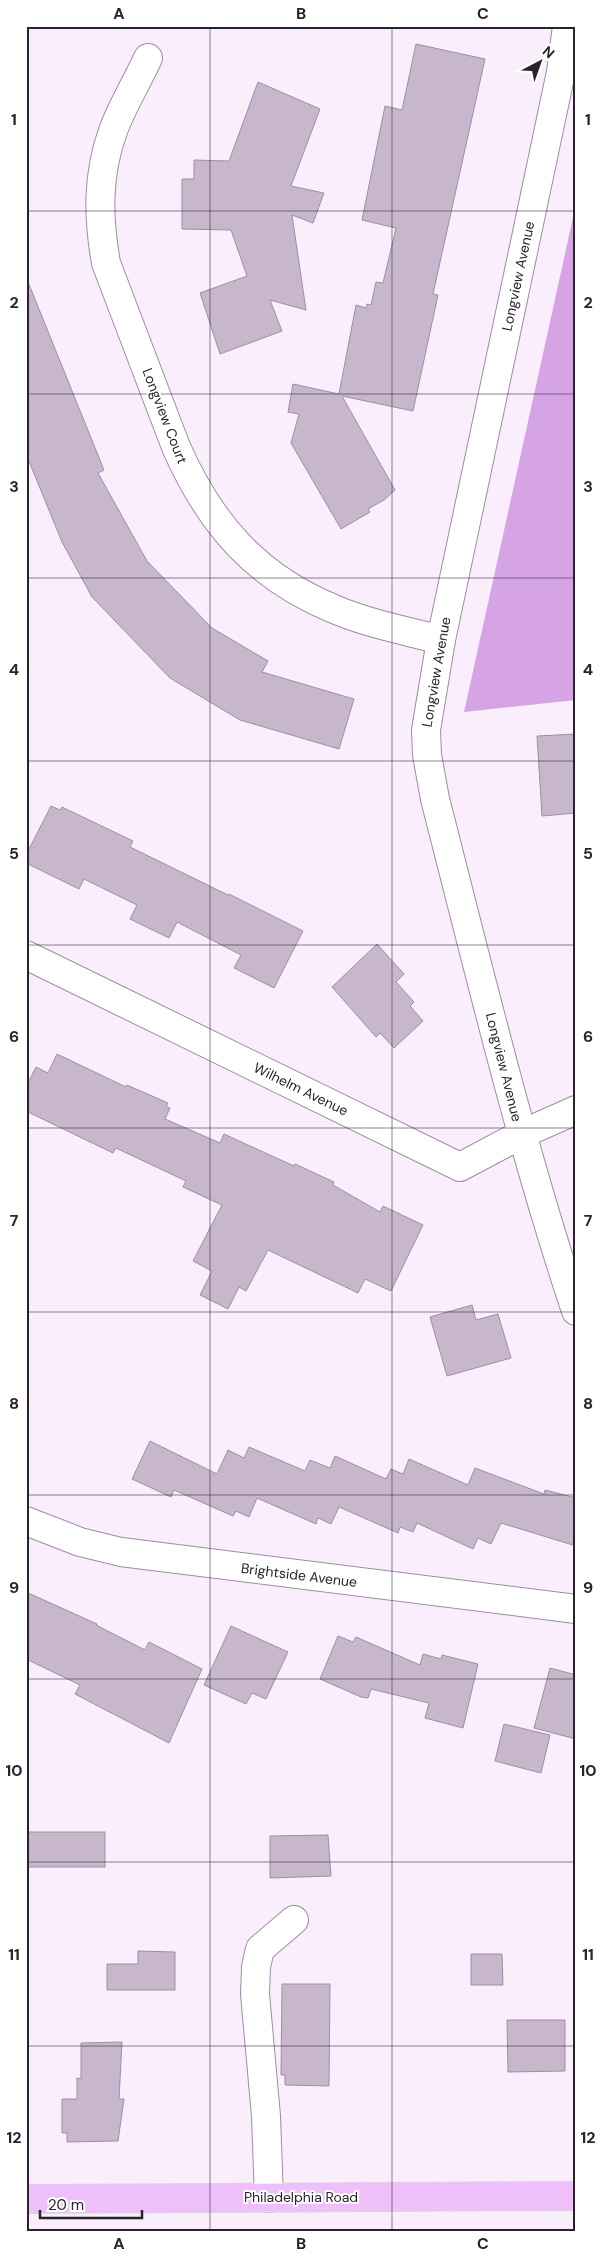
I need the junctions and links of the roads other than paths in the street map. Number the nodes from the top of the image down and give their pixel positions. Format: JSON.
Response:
{"nodes":[{"id":1,"x":567,"y":26,"type":"edge"},
{"id":2,"x":148,"y":58,"type":"dead end"},
{"id":3,"x":441,"y":640,"type":"junction"},
{"id":4,"x":26,"y":955,"type":"edge"},
{"id":5,"x":576,"y":1110,"type":"edge"},
{"id":6,"x":522,"y":1134,"type":"junction"},
{"id":7,"x":576,"y":1311,"type":"edge"},
{"id":8,"x":26,"y":1521,"type":"edge"},
{"id":9,"x":576,"y":1609,"type":"edge"},
{"id":10,"x":294,"y":1920,"type":"dead end"},
{"id":11,"x":576,"y":2196,"type":"edge"},
{"id":12,"x":269,"y":2198,"type":"junction"},
{"id":13,"x":26,"y":2199,"type":"edge"}],
"edges":[{"from":1,"to":3,"type":"street","name":"Longview Avenue"},
{"from":2,"to":3,"type":"street","name":"Longview Court"},
{"from":3,"to":6,"type":"street","name":"Longview Avenue"},
{"from":4,"to":6,"type":"street","name":"Wilhelm Avenue"},
{"from":5,"to":6,"type":"street","name":"Wilhelm Avenue"},
{"from":6,"to":7,"type":"street","name":"Longview Avenue"},
{"from":8,"to":9,"type":"street","name":"Brightside Avenue"},
{"from":10,"to":12,"type":"street"},
{"from":11,"to":12,"type":"main road","name":"Philadelphia Road"},
{"from":12,"to":13,"type":"main road","name":"Philadelphia Road"}]}
